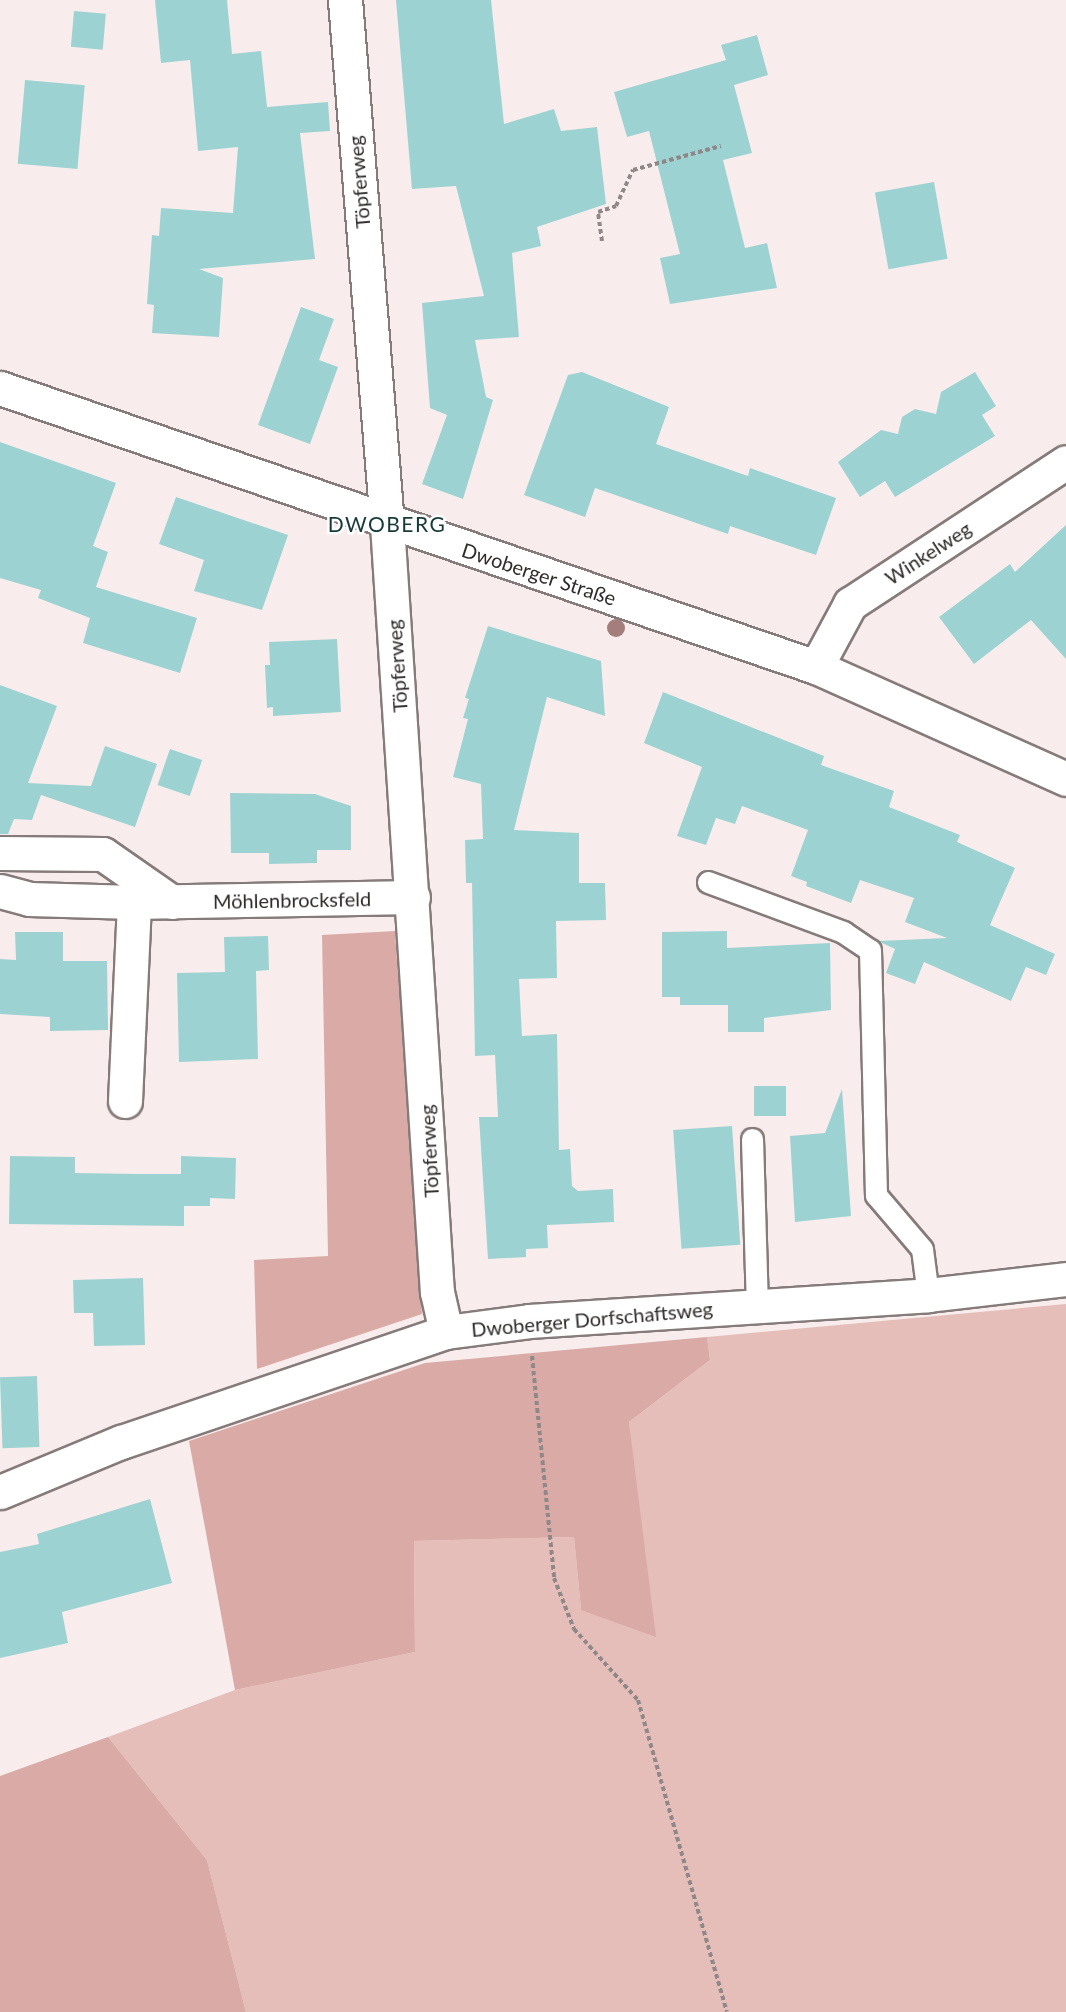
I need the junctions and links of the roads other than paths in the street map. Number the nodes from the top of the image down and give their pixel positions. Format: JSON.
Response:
{"nodes":[{"id":1,"x":345,"y":0,"type":"edge"},
{"id":2,"x":0,"y":388,"type":"edge"},
{"id":3,"x":1066,"y":462,"type":"edge"},
{"id":4,"x":387,"y":524,"type":"junction"},
{"id":5,"x":816,"y":667,"type":"junction"},
{"id":6,"x":939,"y":720,"type":"junction"},
{"id":7,"x":1066,"y":779,"type":"edge"},
{"id":8,"x":1066,"y":803,"type":"edge"},
{"id":9,"x":0,"y":853,"type":"edge"},
{"id":10,"x":708,"y":882,"type":"dead end"},
{"id":11,"x":0,"y":891,"type":"edge"},
{"id":12,"x":413,"y":897,"type":"junction"},
{"id":13,"x":134,"y":902,"type":"junction"},
{"id":14,"x":172,"y":902,"type":"junction"},
{"id":15,"x":125,"y":1101,"type":"dead end"},
{"id":16,"x":752,"y":1139,"type":"dead end"},
{"id":17,"x":1066,"y":1279,"type":"edge"},
{"id":18,"x":928,"y":1294,"type":"junction"},
{"id":19,"x":757,"y":1306,"type":"junction"},
{"id":20,"x":446,"y":1332,"type":"junction"},
{"id":21,"x":0,"y":1492,"type":"edge"}],
"edges":[{"from":1,"to":4,"type":"street","name":"Töpferweg"},
{"from":2,"to":4,"type":"street","name":"Dwoberger Straße"},
{"from":3,"to":5,"type":"street","name":"Winkelweg"},
{"from":4,"to":5,"type":"street","name":"Dwoberger Straße"},
{"from":4,"to":12,"type":"street","name":"Töpferweg"},
{"from":5,"to":6,"type":"street","name":"Dwoberger Straße"},
{"from":6,"to":7,"type":"street","name":"Dwoberger Straße"},
{"from":6,"to":8,"type":"street","name":"Dwoberger Straße"},
{"from":9,"to":14,"type":"street"},
{"from":10,"to":18,"type":"lane"},
{"from":11,"to":13,"type":"street","name":"Möhlenbrocksfeld"},
{"from":12,"to":14,"type":"street","name":"Möhlenbrocksfeld"},
{"from":12,"to":20,"type":"street","name":"Töpferweg"},
{"from":13,"to":14,"type":"street","name":"Möhlenbrocksfeld"},
{"from":13,"to":15,"type":"street"},
{"from":16,"to":19,"type":"lane"},
{"from":17,"to":18,"type":"street","name":"Dwoberger Dorfschaftsweg"},
{"from":18,"to":19,"type":"street","name":"Dwoberger Dorfschaftsweg"},
{"from":19,"to":20,"type":"street","name":"Dwoberger Dorfschaftsweg"},
{"from":20,"to":21,"type":"street","name":"Dwoberger Dorfschaftsweg"}]}
